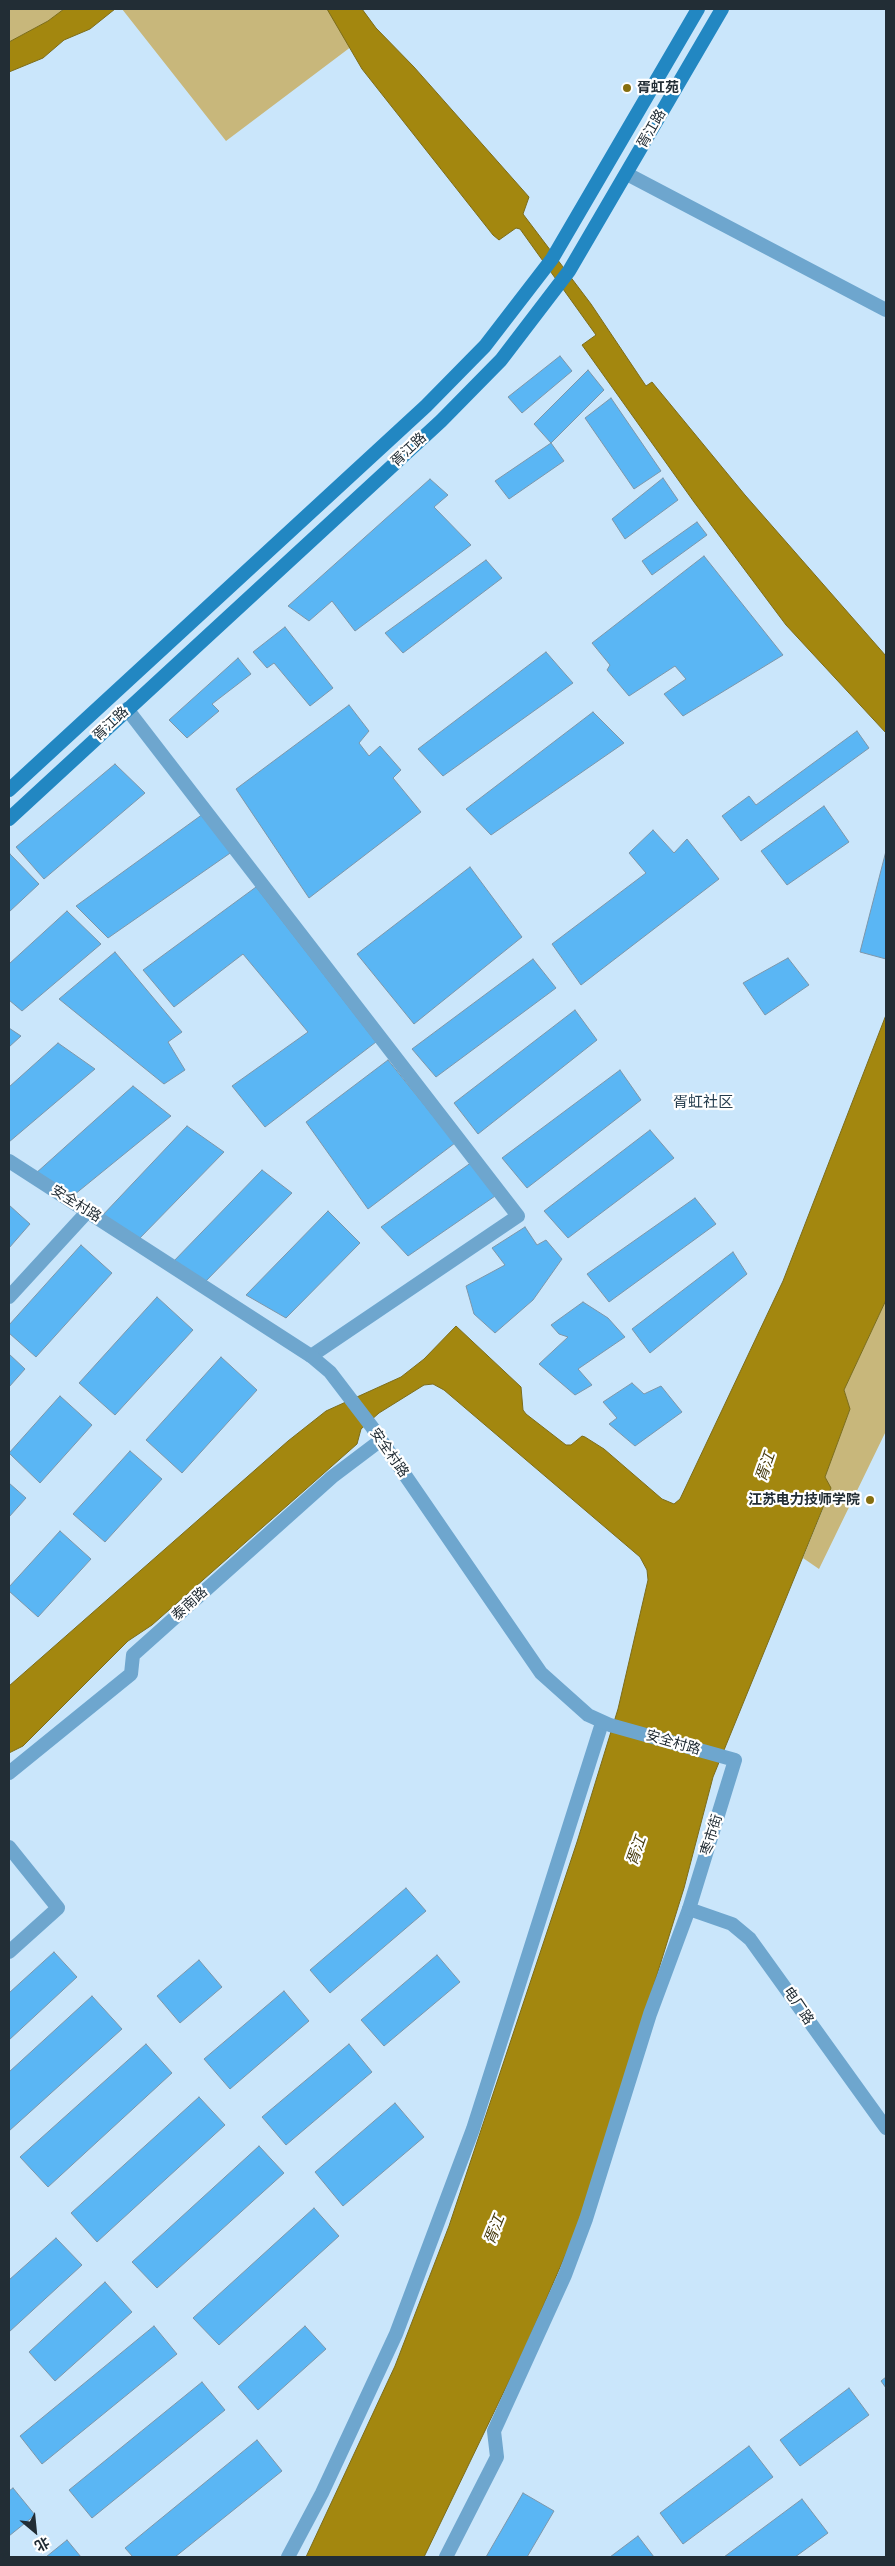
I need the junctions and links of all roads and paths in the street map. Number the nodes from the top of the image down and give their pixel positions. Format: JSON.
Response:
{"nodes":[{"id":1,"x":698,"y":9,"type":"edge"},
{"id":2,"x":722,"y":9,"type":"edge"},
{"id":3,"x":627,"y":174,"type":"junction"},
{"id":4,"x":886,"y":310,"type":"edge"},
{"id":5,"x":127,"y":709,"type":"junction"},
{"id":6,"x":9,"y":790,"type":"edge"},
{"id":7,"x":9,"y":819,"type":"edge"},
{"id":8,"x":9,"y":1162,"type":"edge"},
{"id":9,"x":88,"y":1211,"type":"junction"},
{"id":10,"x":9,"y":1297,"type":"edge"},
{"id":11,"x":311,"y":1356,"type":"junction"},
{"id":12,"x":381,"y":1440,"type":"junction"},
{"id":13,"x":606,"y":1724,"type":"junction"},
{"id":14,"x":730,"y":1759,"type":"joint"},
{"id":15,"x":9,"y":1772,"type":"edge"},
{"id":16,"x":9,"y":1847,"type":"edge"},
{"id":17,"x":689,"y":1909,"type":"junction"},
{"id":18,"x":9,"y":1952,"type":"edge"},
{"id":19,"x":886,"y":2128,"type":"edge"},
{"id":20,"x":288,"y":2557,"type":"edge"},
{"id":21,"x":446,"y":2557,"type":"edge"}],
"edges":[{"from":1,"to":6,"type":"main road","name":"胥江路"},
{"from":2,"to":3,"type":"main road","name":"胥江路"},
{"from":3,"to":4,"type":"street"},
{"from":3,"to":5,"type":"main road","name":"胥江路"},
{"from":5,"to":7,"type":"main road","name":"胥江路"},
{"from":5,"to":11,"type":"street"},
{"from":8,"to":9,"type":"street","name":"安全村路"},
{"from":9,"to":10,"type":"street"},
{"from":9,"to":11,"type":"street","name":"安全村路"},
{"from":11,"to":12,"type":"street","name":"安全村路"},
{"from":12,"to":13,"type":"street","name":"安全村路"},
{"from":12,"to":15,"type":"street","name":"泰南路"},
{"from":13,"to":14,"type":"street","name":"安全村路"},
{"from":13,"to":20,"type":"street"},
{"from":14,"to":17,"type":"street","name":"枣市街"},
{"from":16,"to":18,"type":"street"},
{"from":17,"to":19,"type":"street","name":"电厂路"},
{"from":17,"to":21,"type":"street","name":"枣市街"}]}
